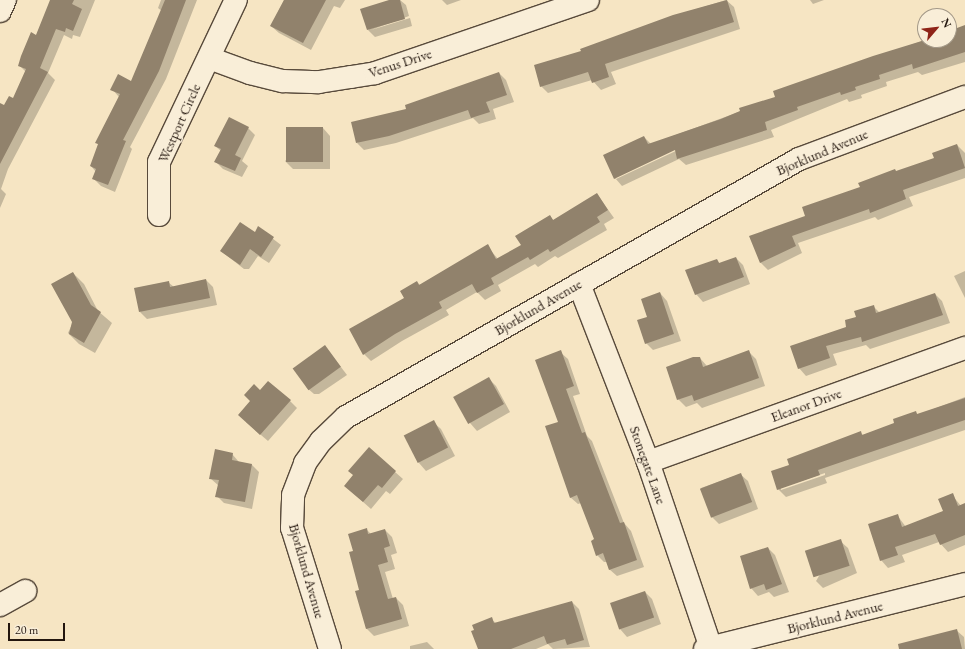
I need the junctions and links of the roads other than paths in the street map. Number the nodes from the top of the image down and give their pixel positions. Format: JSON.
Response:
{"nodes":[{"id":1,"x":5,"y":0,"type":"edge"},
{"id":2,"x":236,"y":0,"type":"edge"},
{"id":3,"x":588,"y":0,"type":"edge"},
{"id":4,"x":545,"y":7,"type":"edge"},
{"id":5,"x":0,"y":11,"type":"edge"},
{"id":6,"x":209,"y":58,"type":"junction"},
{"id":7,"x":965,"y":97,"type":"edge"},
{"id":8,"x":159,"y":215,"type":"dead end"},
{"id":9,"x":579,"y":284,"type":"junction"},
{"id":10,"x":965,"y":348,"type":"edge"},
{"id":11,"x":648,"y":462,"type":"junction"},
{"id":12,"x":965,"y":584,"type":"edge"},
{"id":13,"x":25,"y":591,"type":"dead end"},
{"id":14,"x":0,"y":605,"type":"edge"},
{"id":15,"x":708,"y":648,"type":"edge"},
{"id":16,"x":330,"y":649,"type":"edge"}],
"edges":[{"from":1,"to":5,"type":"street"},
{"from":2,"to":6,"type":"street","name":"Westport Circle"},
{"from":3,"to":4,"type":"street","name":"Venus Drive"},
{"from":4,"to":6,"type":"street","name":"Venus Drive"},
{"from":6,"to":8,"type":"street","name":"Westport Circle"},
{"from":7,"to":9,"type":"street","name":"Bjorklund Avenue"},
{"from":9,"to":11,"type":"street","name":"Stonegate Lane"},
{"from":9,"to":16,"type":"street","name":"Bjorklund Avenue"},
{"from":10,"to":11,"type":"street","name":"Eleanor Drive"},
{"from":11,"to":15,"type":"street","name":"Stonegate Lane"},
{"from":12,"to":15,"type":"street","name":"Bjorklund Avenue"},
{"from":13,"to":14,"type":"street"}]}
